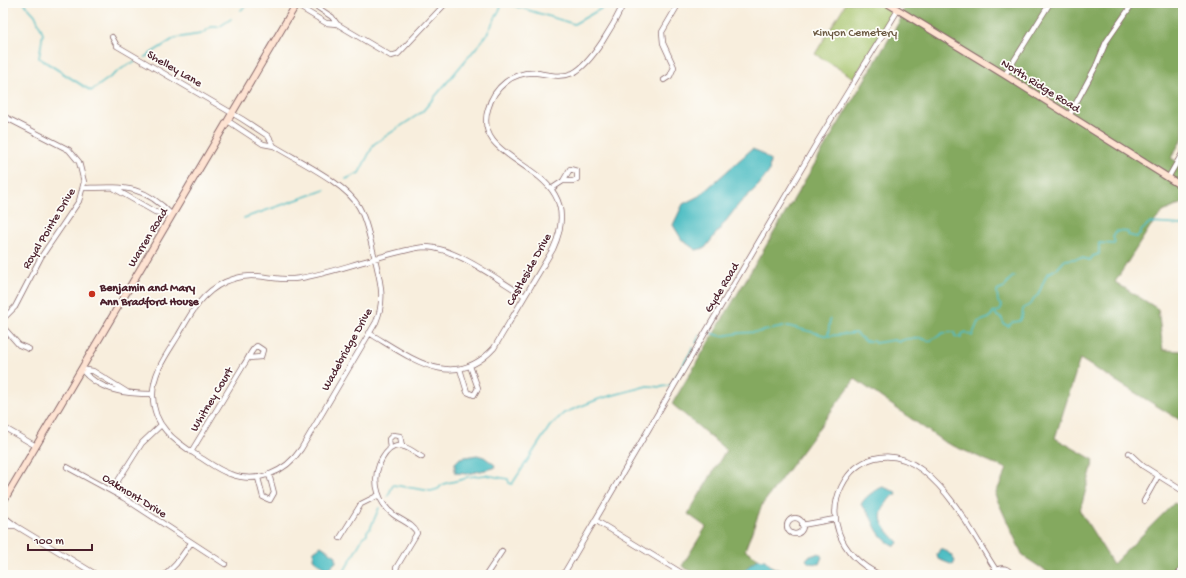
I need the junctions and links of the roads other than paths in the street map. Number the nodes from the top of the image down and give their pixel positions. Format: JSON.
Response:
{"nodes":[{"id":1,"x":311,"y":3,"type":"edge"},
{"id":2,"x":446,"y":3,"type":"edge"},
{"id":3,"x":624,"y":3,"type":"edge"},
{"id":4,"x":678,"y":3,"type":"edge"},
{"id":5,"x":887,"y":3,"type":"edge"},
{"id":6,"x":1050,"y":3,"type":"edge"},
{"id":7,"x":1133,"y":3,"type":"edge"},
{"id":8,"x":297,"y":4,"type":"edge"},
{"id":9,"x":898,"y":10,"type":"junction"},
{"id":10,"x":337,"y":24,"type":"junction"},
{"id":11,"x":112,"y":36,"type":"dead end"},
{"id":12,"x":1006,"y":75,"type":"junction"},
{"id":13,"x":664,"y":80,"type":"dead end"},
{"id":14,"x":232,"y":114,"type":"junction"},
{"id":15,"x":3,"y":116,"type":"edge"},
{"id":16,"x":1069,"y":116,"type":"junction"},
{"id":17,"x":228,"y":121,"type":"junction"},
{"id":18,"x":274,"y":146,"type":"junction"},
{"id":19,"x":1183,"y":152,"type":"edge"},
{"id":20,"x":1168,"y":178,"type":"junction"},
{"id":21,"x":563,"y":181,"type":"dead end"},
{"id":22,"x":1183,"y":187,"type":"edge"},
{"id":23,"x":83,"y":188,"type":"junction"},
{"id":24,"x":113,"y":188,"type":"junction"},
{"id":25,"x":552,"y":189,"type":"junction"},
{"id":26,"x":172,"y":215,"type":"junction"},
{"id":27,"x":375,"y":259,"type":"junction"},
{"id":28,"x":525,"y":296,"type":"junction"},
{"id":29,"x":3,"y":319,"type":"edge"},
{"id":30,"x":3,"y":327,"type":"edge"},
{"id":31,"x":369,"y":333,"type":"junction"},
{"id":32,"x":29,"y":349,"type":"dead end"},
{"id":33,"x":249,"y":358,"type":"dead end"},
{"id":34,"x":470,"y":366,"type":"junction"},
{"id":35,"x":81,"y":369,"type":"junction"},
{"id":36,"x":460,"y":369,"type":"junction"},
{"id":37,"x":129,"y":394,"type":"junction"},
{"id":38,"x":153,"y":394,"type":"junction"},
{"id":39,"x":161,"y":426,"type":"junction"},
{"id":40,"x":3,"y":427,"type":"edge"},
{"id":41,"x":36,"y":446,"type":"junction"},
{"id":42,"x":402,"y":446,"type":"junction"},
{"id":43,"x":390,"y":449,"type":"junction"},
{"id":44,"x":191,"y":452,"type":"junction"},
{"id":45,"x":1128,"y":453,"type":"dead end"},
{"id":46,"x":422,"y":457,"type":"dead end"},
{"id":47,"x":67,"y":467,"type":"dead end"},
{"id":48,"x":270,"y":474,"type":"junction"},
{"id":49,"x":1158,"y":476,"type":"junction"},
{"id":50,"x":258,"y":478,"type":"junction"},
{"id":51,"x":112,"y":490,"type":"junction"},
{"id":52,"x":1183,"y":491,"type":"edge"},
{"id":53,"x":379,"y":494,"type":"junction"},
{"id":54,"x":1144,"y":501,"type":"dead end"},
{"id":55,"x":3,"y":502,"type":"edge"},
{"id":56,"x":3,"y":516,"type":"edge"},
{"id":57,"x":835,"y":519,"type":"junction"},
{"id":58,"x":595,"y":520,"type":"junction"},
{"id":59,"x":3,"y":522,"type":"edge"},
{"id":60,"x":802,"y":525,"type":"dead end"},
{"id":61,"x":16,"y":526,"type":"junction"},
{"id":62,"x":340,"y":538,"type":"dead end"},
{"id":63,"x":191,"y":543,"type":"junction"},
{"id":64,"x":502,"y":551,"type":"dead end"},
{"id":65,"x":224,"y":564,"type":"dead end"},
{"id":66,"x":1183,"y":566,"type":"edge"},
{"id":67,"x":996,"y":570,"type":"junction"},
{"id":68,"x":98,"y":575,"type":"edge"},
{"id":69,"x":165,"y":575,"type":"edge"},
{"id":70,"x":401,"y":575,"type":"edge"},
{"id":71,"x":486,"y":575,"type":"edge"},
{"id":72,"x":563,"y":575,"type":"edge"},
{"id":73,"x":685,"y":575,"type":"edge"},
{"id":74,"x":880,"y":575,"type":"edge"},
{"id":75,"x":992,"y":575,"type":"edge"},
{"id":76,"x":1012,"y":575,"type":"edge"},
{"id":77,"x":1178,"y":575,"type":"edge"}],
"edges":[{"from":1,"to":10,"type":"street"},
{"from":2,"to":10,"type":"street"},
{"from":3,"to":25,"type":"street","name":"Castleside Drive"},
{"from":4,"to":13,"type":"street"},
{"from":5,"to":9,"type":"street","name":"North Ridge Road"},
{"from":6,"to":12,"type":"street"},
{"from":7,"to":16,"type":"street"},
{"from":8,"to":10,"type":"street"},
{"from":8,"to":14,"type":"street","name":"Warren Road"},
{"from":9,"to":12,"type":"street","name":"North Ridge Road"},
{"from":9,"to":58,"type":"street","name":"Gyde Road"},
{"from":11,"to":14,"type":"street","name":"Shelley Lane"},
{"from":12,"to":16,"type":"street","name":"North Ridge Road"},
{"from":14,"to":17,"type":"street","name":"Warren Road"},
{"from":14,"to":18,"type":"street","name":"Wadebridge Drive"},
{"from":15,"to":23,"type":"street"},
{"from":16,"to":20,"type":"street","name":"North Ridge Road"},
{"from":17,"to":18,"type":"street","name":"Wadebridge Drive"},
{"from":17,"to":26,"type":"street","name":"Warren Road"},
{"from":18,"to":27,"type":"street","name":"Wadebridge Drive"},
{"from":19,"to":20,"type":"street"},
{"from":20,"to":22,"type":"street","name":"North Ridge Road"},
{"from":21,"to":25,"type":"street"},
{"from":23,"to":24,"type":"street"},
{"from":23,"to":29,"type":"street","name":"Royal Pointe Drive"},
{"from":24,"to":26,"type":"street"},
{"from":24,"to":26,"type":"street"},
{"from":25,"to":28,"type":"street","name":"Castleside Drive"},
{"from":26,"to":35,"type":"street","name":"Warren Road"},
{"from":27,"to":28,"type":"street"},
{"from":27,"to":31,"type":"street","name":"Wadebridge Drive"},
{"from":27,"to":38,"type":"street"},
{"from":28,"to":34,"type":"street","name":"Castleside Drive"},
{"from":30,"to":32,"type":"street"},
{"from":31,"to":36,"type":"street","name":"Castleside Drive"},
{"from":31,"to":48,"type":"street","name":"Wadebridge Drive"},
{"from":33,"to":44,"type":"street","name":"Whitney Court"},
{"from":34,"to":36,"type":"street","name":"Castleside Drive"},
{"from":34,"to":36,"type":"street"},
{"from":35,"to":37,"type":"street"},
{"from":35,"to":37,"type":"street"},
{"from":35,"to":41,"type":"street","name":"Warren Road"},
{"from":37,"to":38,"type":"street"},
{"from":38,"to":39,"type":"street"},
{"from":39,"to":44,"type":"street","name":"Wadebridge Drive"},
{"from":39,"to":51,"type":"street"},
{"from":40,"to":41,"type":"street"},
{"from":41,"to":55,"type":"street","name":"Warren Road"},
{"from":42,"to":43,"type":"street"},
{"from":42,"to":43,"type":"street"},
{"from":42,"to":46,"type":"street"},
{"from":43,"to":53,"type":"street"},
{"from":44,"to":50,"type":"street","name":"Wadebridge Drive"},
{"from":45,"to":49,"type":"street"},
{"from":47,"to":51,"type":"street","name":"Oakmont Drive"},
{"from":48,"to":50,"type":"street","name":"Wadebridge Drive"},
{"from":48,"to":50,"type":"street"},
{"from":49,"to":52,"type":"street"},
{"from":49,"to":54,"type":"street"},
{"from":51,"to":63,"type":"street","name":"Oakmont Drive"},
{"from":53,"to":62,"type":"street"},
{"from":53,"to":70,"type":"street"},
{"from":56,"to":61,"type":"street"},
{"from":57,"to":60,"type":"street"},
{"from":57,"to":67,"type":"street"},
{"from":57,"to":74,"type":"street"},
{"from":58,"to":72,"type":"street","name":"Gyde Road"},
{"from":58,"to":73,"type":"street"},
{"from":59,"to":61,"type":"street"},
{"from":61,"to":68,"type":"street"},
{"from":63,"to":65,"type":"street","name":"Oakmont Drive"},
{"from":63,"to":69,"type":"street"},
{"from":64,"to":71,"type":"street"},
{"from":66,"to":77,"type":"street"},
{"from":67,"to":75,"type":"street"},
{"from":67,"to":76,"type":"street"}]}
